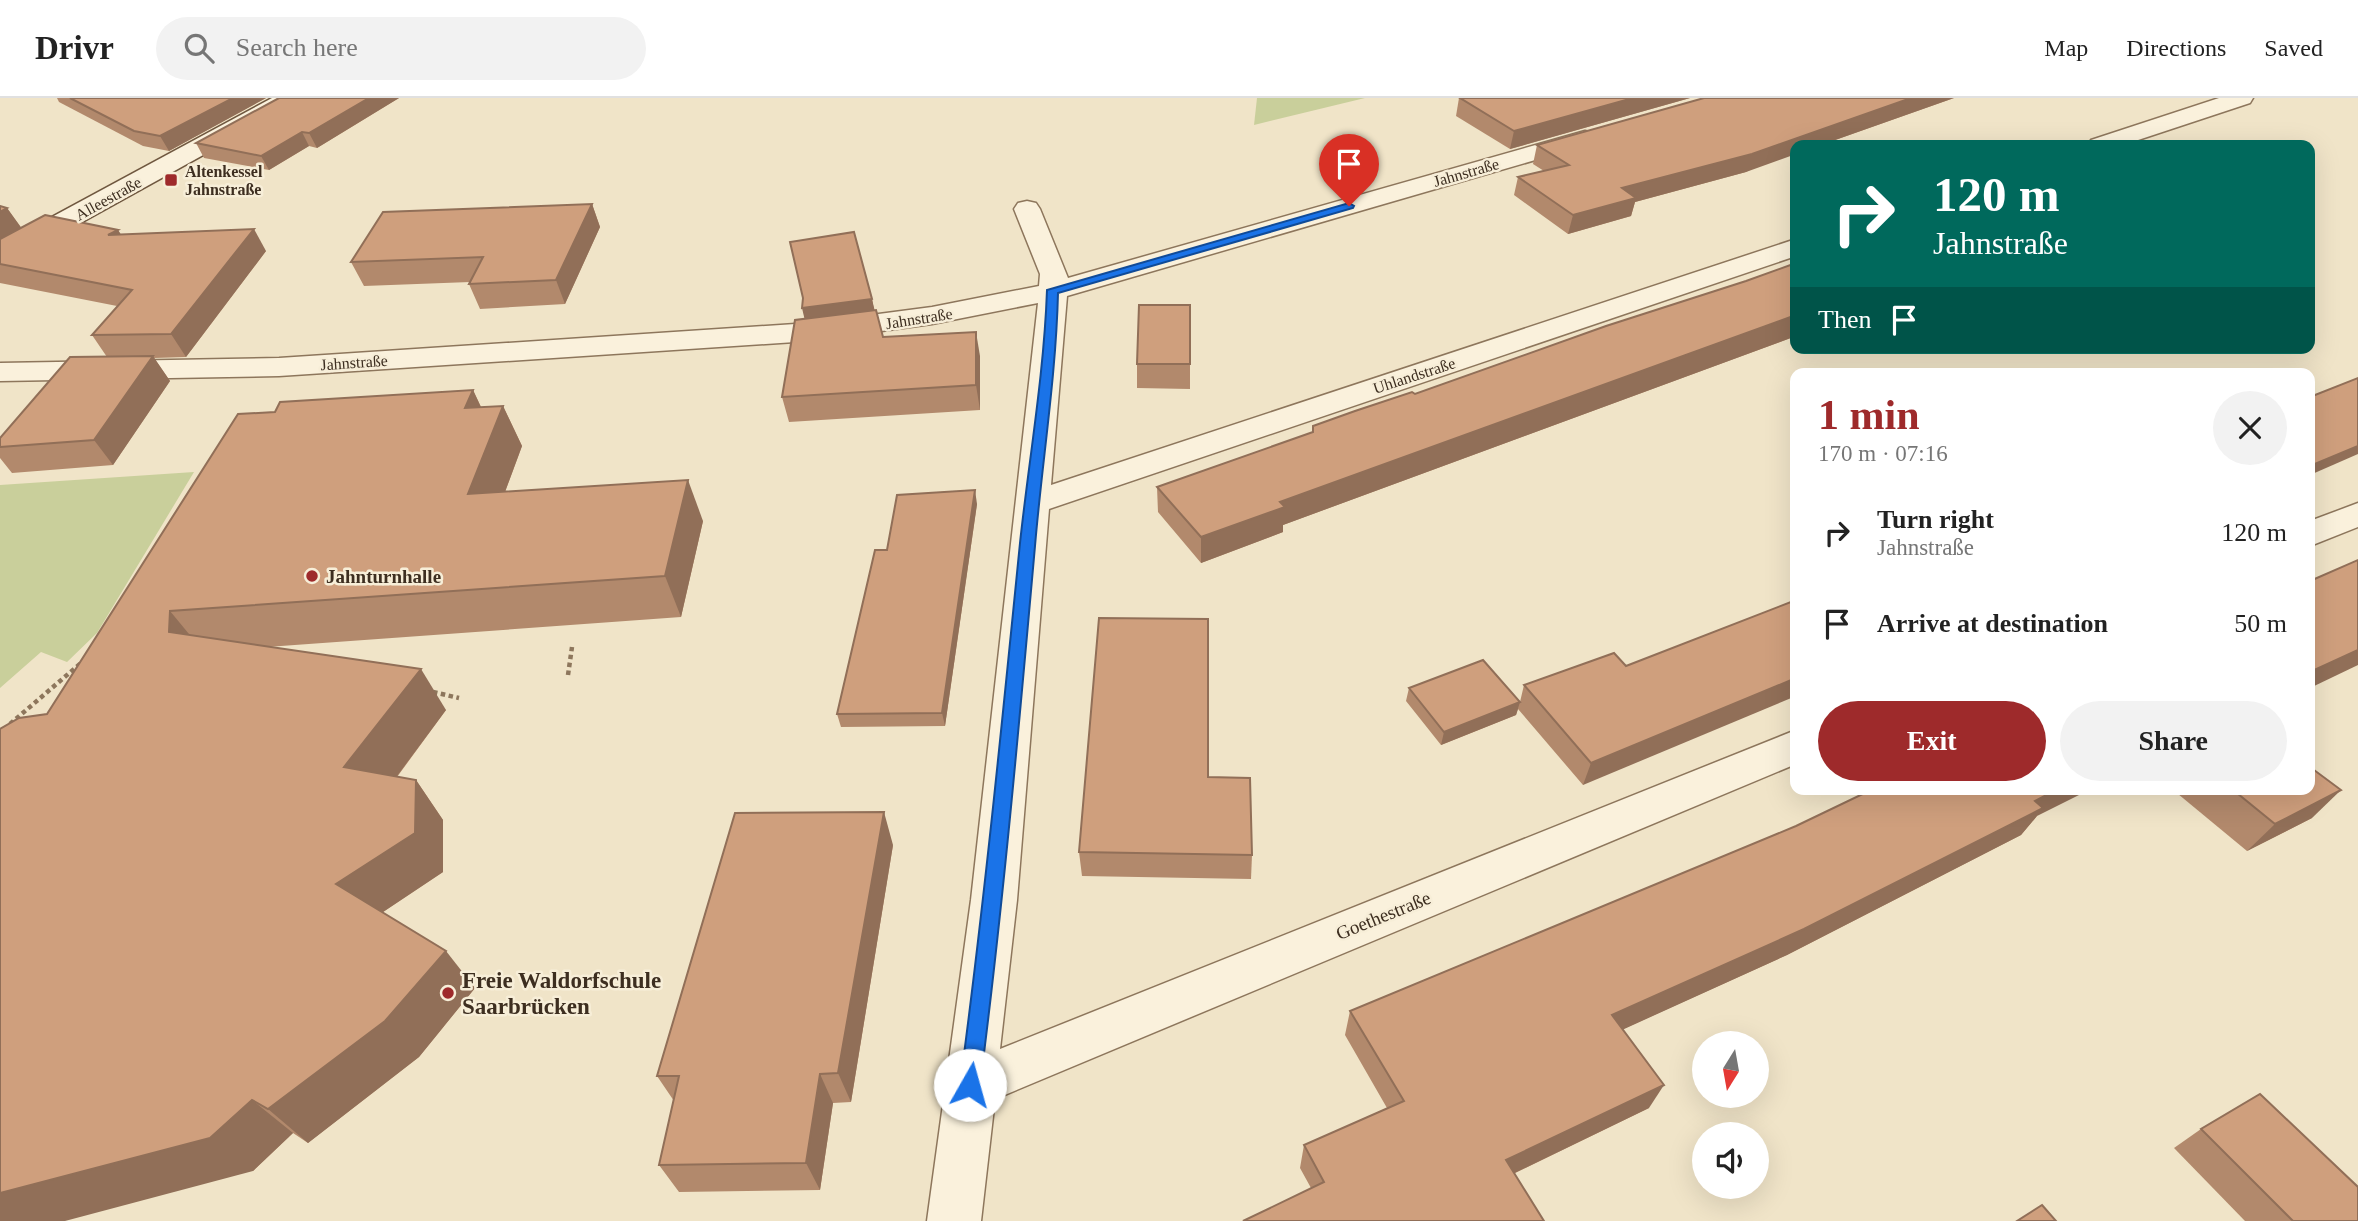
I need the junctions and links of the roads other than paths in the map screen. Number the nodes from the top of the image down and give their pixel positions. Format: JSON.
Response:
{"nodes":[{"id":1,"x":289,"y":98,"type":"edge"},
{"id":2,"x":2242,"y":98,"type":"edge"},
{"id":3,"x":1604,"y":133,"type":"edge"},
{"id":4,"x":2115,"y":140,"type":"edge"},
{"id":5,"x":1027,"y":209,"type":"dead end"},
{"id":6,"x":1790,"y":249,"type":"edge"},
{"id":7,"x":0,"y":256,"type":"edge"},
{"id":8,"x":1053,"y":290,"type":"junction"},
{"id":9,"x":0,"y":372,"type":"edge"},
{"id":10,"x":1032,"y":503,"type":"junction"},
{"id":11,"x":2358,"y":514,"type":"edge"},
{"id":12,"x":2315,"y":532,"type":"edge"},
{"id":13,"x":1790,"y":748,"type":"edge"},
{"id":14,"x":970,"y":1085,"type":"junction"},
{"id":15,"x":954,"y":1221,"type":"edge"}],
"edges":[{"from":1,"to":7,"type":"street","name":"Alleestraße"},
{"from":2,"to":4,"type":"street"},
{"from":3,"to":8,"type":"street","name":"Jahnstraße"},
{"from":5,"to":8,"type":"street"},
{"from":6,"to":10,"type":"street","name":"Uhlandstraße"},
{"from":8,"to":9,"type":"street","name":"Jahnstraße"},
{"from":8,"to":10,"type":"street"},
{"from":10,"to":14,"type":"street"},
{"from":11,"to":12,"type":"street"},
{"from":13,"to":14,"type":"street","name":"Goethestraße"},
{"from":14,"to":15,"type":"street"}]}
